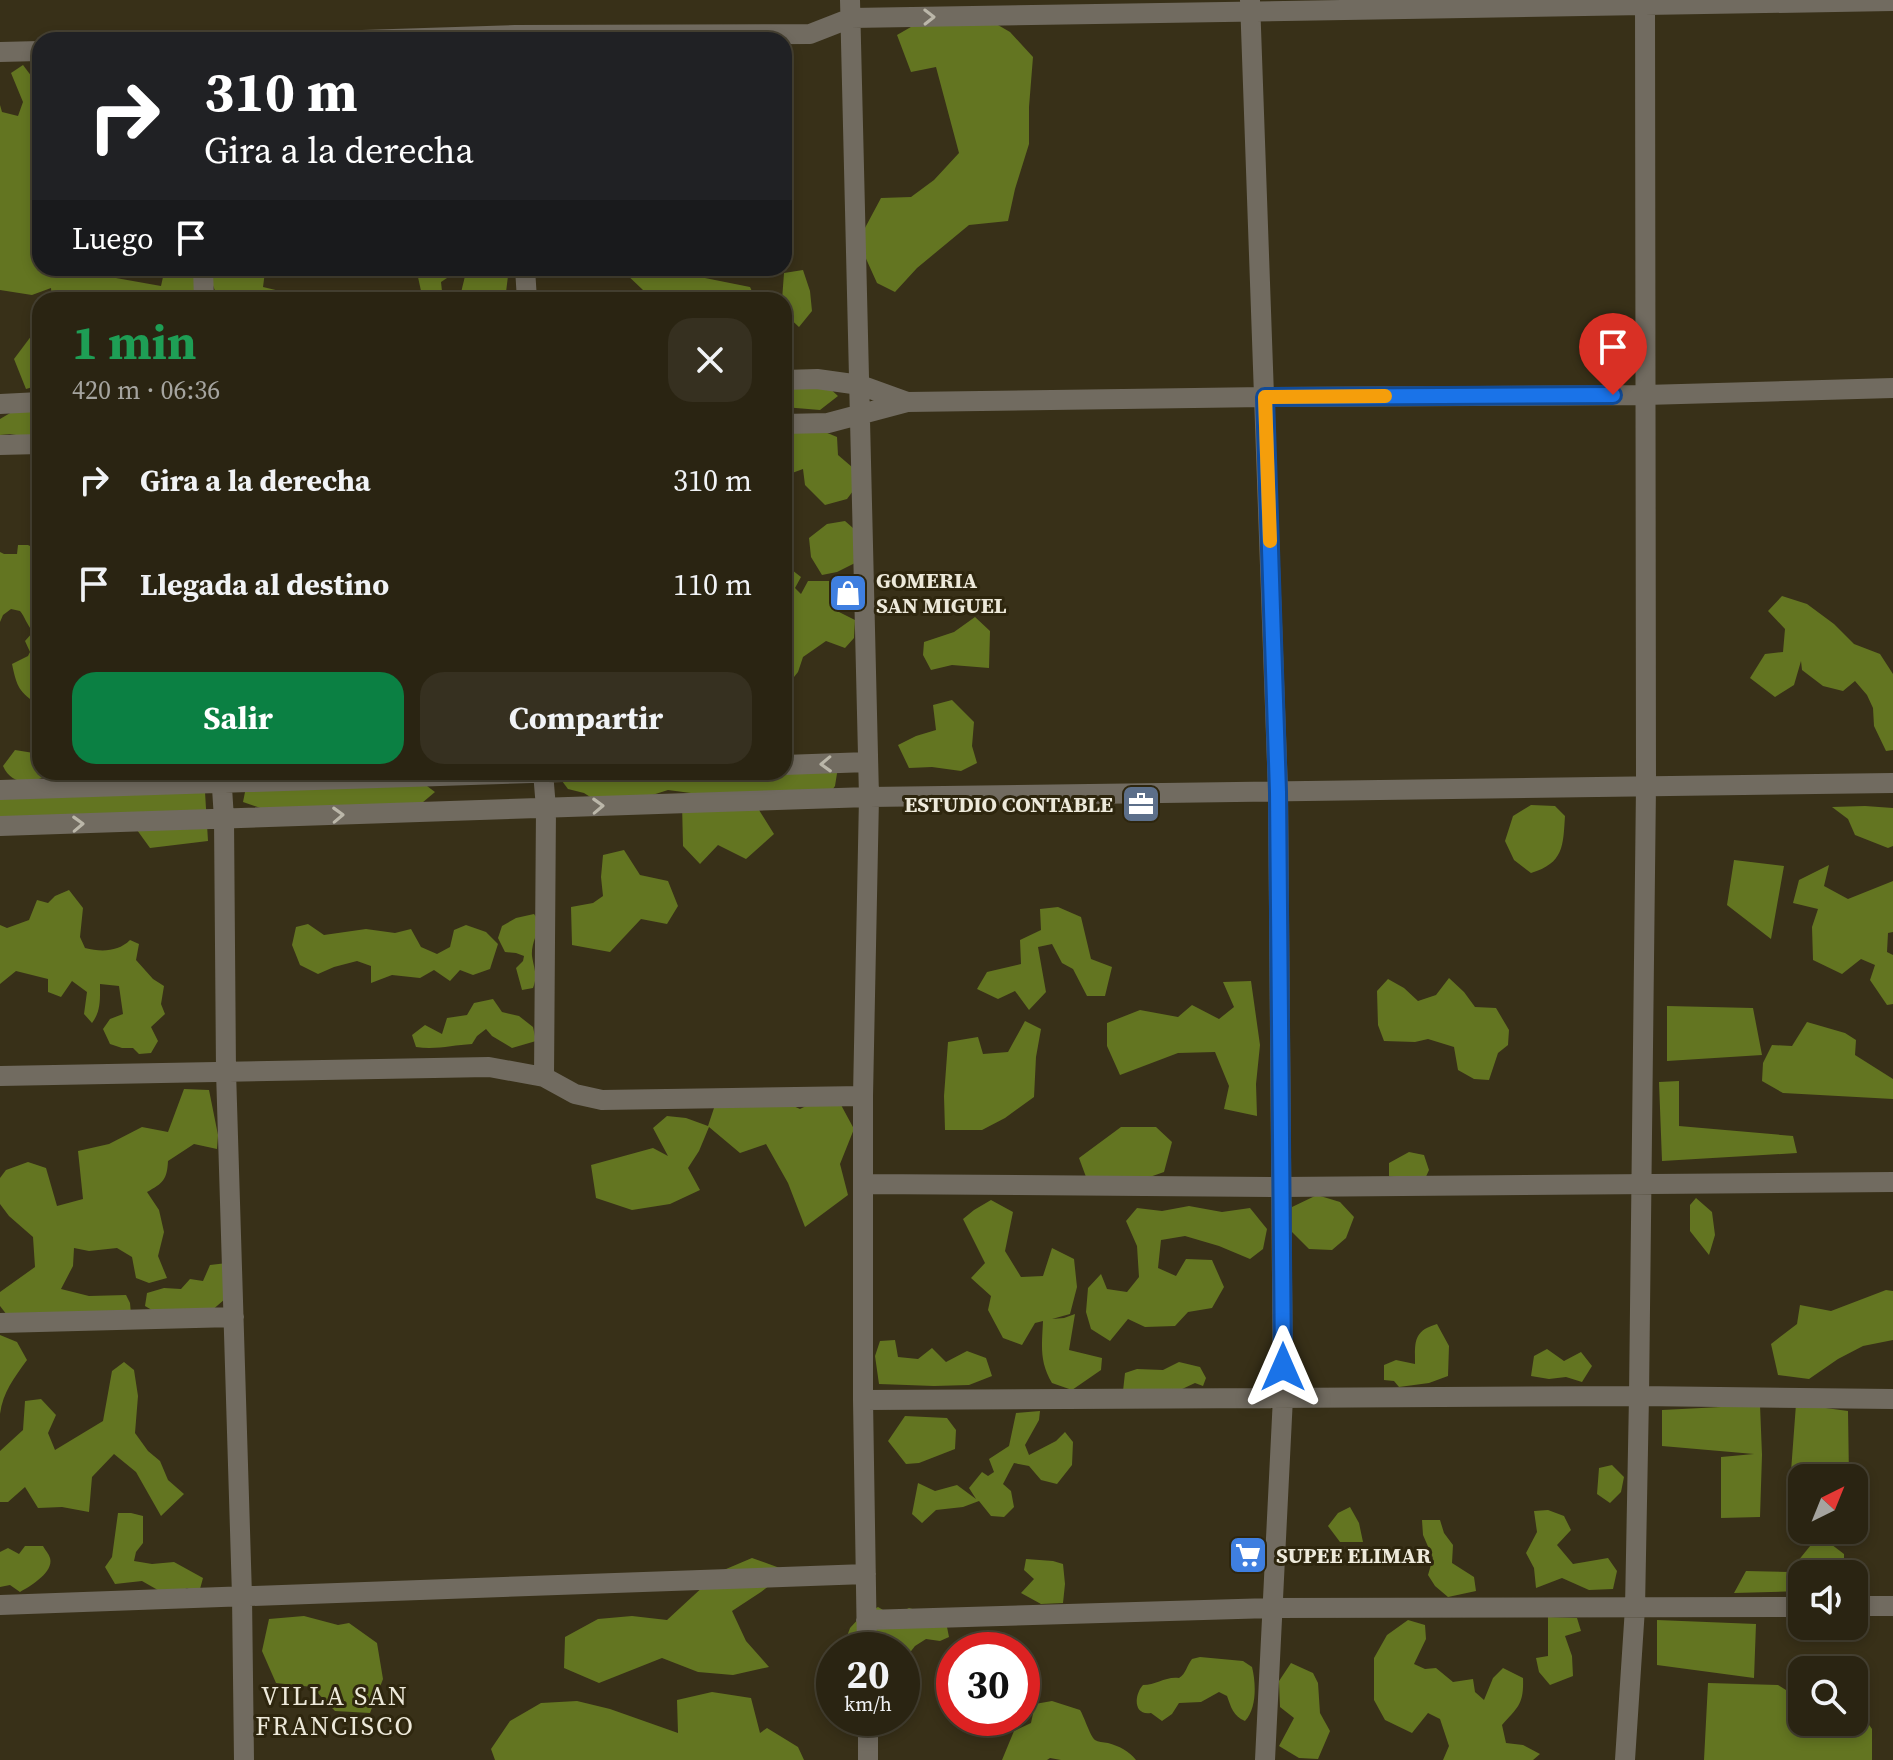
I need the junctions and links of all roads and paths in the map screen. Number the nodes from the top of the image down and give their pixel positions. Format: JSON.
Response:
{"nodes":[{"id":1,"x":1893,"y":1,"type":"edge"},
{"id":2,"x":1645,"y":2,"type":"edge"},
{"id":3,"x":1250,"y":6,"type":"edge"},
{"id":4,"x":850,"y":9,"type":"edge"},
{"id":5,"x":792,"y":34,"type":"edge"},
{"id":6,"x":32,"y":51,"type":"edge"},
{"id":7,"x":0,"y":52,"type":"edge"},
{"id":8,"x":792,"y":380,"type":"edge"},
{"id":9,"x":860,"y":385,"type":"junction"},
{"id":10,"x":1893,"y":388,"type":"edge"},
{"id":11,"x":1645,"y":395,"type":"junction"},
{"id":12,"x":1265,"y":397,"type":"junction"},
{"id":13,"x":32,"y":402,"type":"edge"},
{"id":14,"x":907,"y":402,"type":"junction"},
{"id":15,"x":0,"y":404,"type":"edge"},
{"id":16,"x":861,"y":414,"type":"junction"},
{"id":17,"x":792,"y":424,"type":"edge"},
{"id":18,"x":32,"y":444,"type":"edge"},
{"id":19,"x":0,"y":445,"type":"edge"},
{"id":20,"x":868,"y":762,"type":"junction"},
{"id":21,"x":792,"y":765,"type":"edge"},
{"id":22,"x":184,"y":780,"type":"edge"},
{"id":23,"x":221,"y":780,"type":"edge"},
{"id":24,"x":544,"y":780,"type":"edge"},
{"id":25,"x":1893,"y":783,"type":"edge"},
{"id":26,"x":1646,"y":786,"type":"junction"},
{"id":27,"x":0,"y":790,"type":"edge"},
{"id":28,"x":1278,"y":792,"type":"junction"},
{"id":29,"x":869,"y":797,"type":"junction"},
{"id":30,"x":546,"y":808,"type":"junction"},
{"id":31,"x":224,"y":819,"type":"junction"},
{"id":32,"x":0,"y":826,"type":"edge"},
{"id":33,"x":226,"y":1071,"type":"junction"},
{"id":34,"x":0,"y":1076,"type":"edge"},
{"id":35,"x":544,"y":1077,"type":"junction"},
{"id":36,"x":863,"y":1096,"type":"junction"},
{"id":37,"x":1893,"y":1182,"type":"edge"},
{"id":38,"x":864,"y":1184,"type":"junction"},
{"id":39,"x":1641,"y":1185,"type":"junction"},
{"id":40,"x":1281,"y":1187,"type":"junction"},
{"id":41,"x":234,"y":1317,"type":"junction"},
{"id":42,"x":0,"y":1323,"type":"edge"},
{"id":43,"x":1639,"y":1396,"type":"junction"},
{"id":44,"x":1283,"y":1397,"type":"junction"},
{"id":45,"x":1893,"y":1399,"type":"edge"},
{"id":46,"x":863,"y":1400,"type":"junction"},
{"id":47,"x":866,"y":1574,"type":"junction"},
{"id":48,"x":242,"y":1596,"type":"junction"},
{"id":49,"x":0,"y":1605,"type":"edge"},
{"id":50,"x":1868,"y":1606,"type":"edge"},
{"id":51,"x":1893,"y":1606,"type":"edge"},
{"id":52,"x":1788,"y":1607,"type":"edge"},
{"id":53,"x":1272,"y":1608,"type":"junction"},
{"id":54,"x":1635,"y":1608,"type":"junction"},
{"id":55,"x":866,"y":1620,"type":"junction"},
{"id":56,"x":866,"y":1632,"type":"edge"},
{"id":57,"x":868,"y":1736,"type":"edge"},
{"id":58,"x":244,"y":1760,"type":"edge"},
{"id":59,"x":868,"y":1760,"type":"edge"},
{"id":60,"x":1265,"y":1760,"type":"edge"},
{"id":61,"x":1625,"y":1760,"type":"edge"}],
"edges":[{"from":1,"to":2,"type":"street"},
{"from":2,"to":3,"type":"street"},
{"from":2,"to":11,"type":"street"},
{"from":4,"to":3,"type":"street","one_way":true},
{"from":3,"to":12,"type":"street"},
{"from":4,"to":5,"type":"street"},
{"from":4,"to":9,"type":"street"},
{"from":6,"to":7,"type":"street"},
{"from":8,"to":9,"type":"street"},
{"from":9,"to":14,"type":"street"},
{"from":9,"to":16,"type":"street"},
{"from":10,"to":11,"type":"street"},
{"from":11,"to":12,"type":"street"},
{"from":11,"to":26,"type":"street"},
{"from":12,"to":14,"type":"street"},
{"from":12,"to":28,"type":"street"},
{"from":13,"to":15,"type":"street"},
{"from":14,"to":16,"type":"street"},
{"from":16,"to":17,"type":"street"},
{"from":16,"to":20,"type":"street"},
{"from":18,"to":19,"type":"street"},
{"from":20,"to":21,"type":"street","one_way":true},
{"from":20,"to":29,"type":"street"},
{"from":22,"to":27,"type":"street"},
{"from":23,"to":31,"type":"street"},
{"from":24,"to":30,"type":"street"},
{"from":25,"to":26,"type":"street"},
{"from":26,"to":28,"type":"street"},
{"from":26,"to":39,"type":"street"},
{"from":28,"to":29,"type":"street"},
{"from":28,"to":40,"type":"street"},
{"from":30,"to":29,"type":"street","one_way":true},
{"from":29,"to":36,"type":"street"},
{"from":31,"to":30,"type":"street","one_way":true},
{"from":30,"to":35,"type":"street"},
{"from":32,"to":31,"type":"street","one_way":true},
{"from":31,"to":33,"type":"street"},
{"from":33,"to":34,"type":"street"},
{"from":33,"to":35,"type":"street"},
{"from":33,"to":41,"type":"street"},
{"from":35,"to":36,"type":"street"},
{"from":36,"to":38,"type":"street"},
{"from":37,"to":39,"type":"street"},
{"from":38,"to":40,"type":"street"},
{"from":38,"to":46,"type":"street"},
{"from":39,"to":40,"type":"street"},
{"from":39,"to":43,"type":"street"},
{"from":40,"to":44,"type":"street"},
{"from":41,"to":42,"type":"street"},
{"from":41,"to":48,"type":"street"},
{"from":43,"to":44,"type":"street"},
{"from":43,"to":45,"type":"street"},
{"from":43,"to":54,"type":"street"},
{"from":44,"to":46,"type":"street"},
{"from":44,"to":53,"type":"street"},
{"from":46,"to":47,"type":"street"},
{"from":47,"to":48,"type":"street"},
{"from":47,"to":55,"type":"street"},
{"from":48,"to":49,"type":"street"},
{"from":48,"to":58,"type":"street"},
{"from":50,"to":51,"type":"street"},
{"from":52,"to":54,"type":"street"},
{"from":53,"to":54,"type":"street"},
{"from":53,"to":55,"type":"street"},
{"from":53,"to":60,"type":"street"},
{"from":54,"to":61,"type":"street"},
{"from":55,"to":56,"type":"street"},
{"from":57,"to":59,"type":"street"}]}
